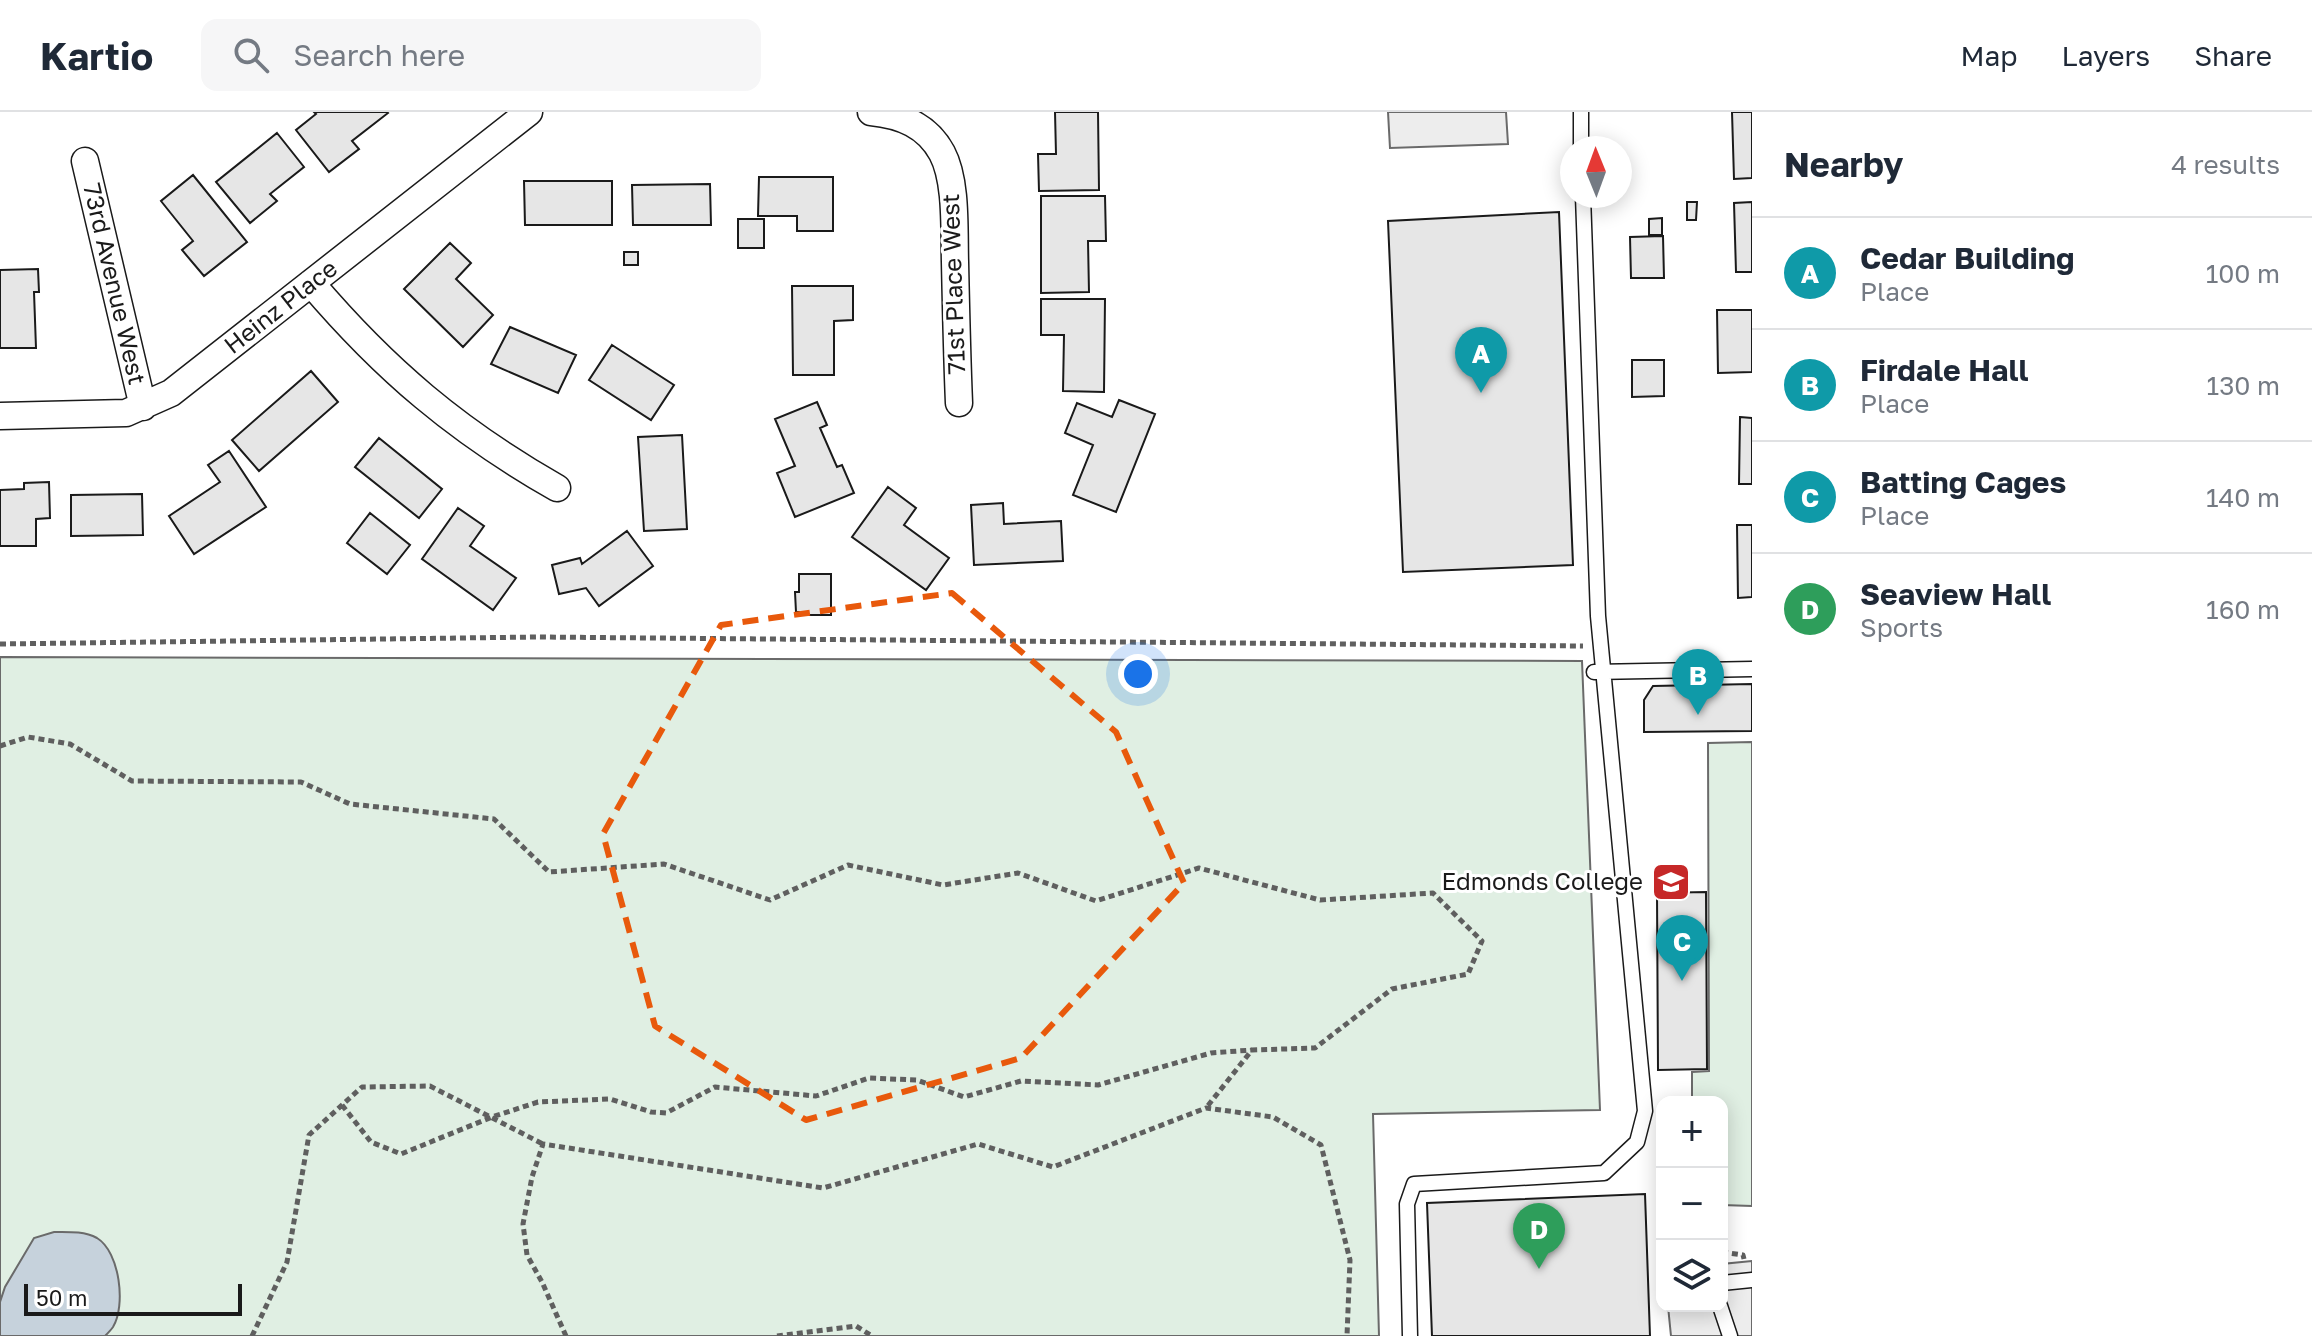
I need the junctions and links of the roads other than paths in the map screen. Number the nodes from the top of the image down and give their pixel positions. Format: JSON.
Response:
{"nodes":[{"id":1,"x":529,"y":112,"type":"edge"},
{"id":2,"x":871,"y":112,"type":"edge"},
{"id":3,"x":1581,"y":112,"type":"edge"},
{"id":4,"x":1581,"y":136,"type":"edge"},
{"id":5,"x":85,"y":161,"type":"dead end"},
{"id":6,"x":1583,"y":208,"type":"edge"},
{"id":7,"x":311,"y":283,"type":"junction"},
{"id":8,"x":959,"y":403,"type":"dead end"},
{"id":9,"x":143,"y":407,"type":"junction"},
{"id":10,"x":0,"y":416,"type":"edge"},
{"id":11,"x":557,"y":488,"type":"dead end"},
{"id":12,"x":1752,"y":669,"type":"edge"},
{"id":13,"x":1598,"y":672,"type":"junction"},
{"id":14,"x":1752,"y":1280,"type":"edge"},
{"id":15,"x":1728,"y":1282,"type":"edge"},
{"id":16,"x":1722,"y":1312,"type":"edge"},
{"id":17,"x":1410,"y":1336,"type":"edge"},
{"id":18,"x":1730,"y":1336,"type":"edge"}],
"edges":[{"from":1,"to":7,"type":"street","name":"Heinz Place"},
{"from":2,"to":8,"type":"street","name":"71st Place West"},
{"from":3,"to":4,"type":"lane"},
{"from":5,"to":9,"type":"street","name":"73rd Avenue West"},
{"from":6,"to":13,"type":"lane"},
{"from":7,"to":9,"type":"street","name":"Heinz Place"},
{"from":7,"to":11,"type":"street"},
{"from":9,"to":10,"type":"street","name":"Heinz Place"},
{"from":12,"to":13,"type":"lane"},
{"from":13,"to":17,"type":"lane"},
{"from":14,"to":15,"type":"lane"},
{"from":16,"to":18,"type":"lane"}]}
